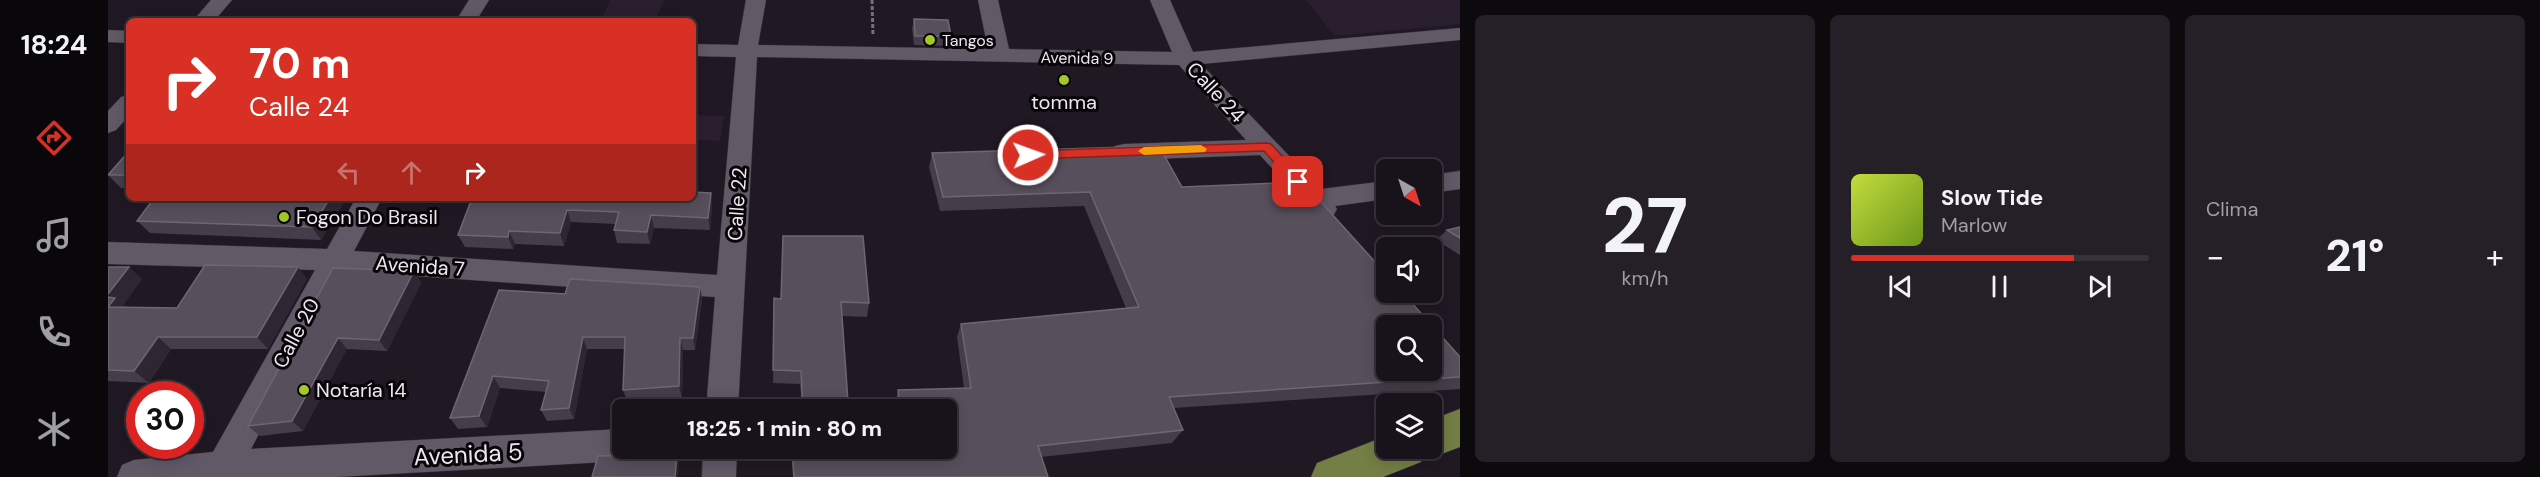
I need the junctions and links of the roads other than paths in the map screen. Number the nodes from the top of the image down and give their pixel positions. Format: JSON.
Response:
{"nodes":[{"id":1,"x":222,"y":0,"type":"edge"},
{"id":2,"x":479,"y":0,"type":"edge"},
{"id":3,"x":756,"y":0,"type":"edge"},
{"id":4,"x":988,"y":0,"type":"edge"},
{"id":5,"x":1161,"y":0,"type":"edge"},
{"id":6,"x":206,"y":18,"type":"edge"},
{"id":7,"x":468,"y":18,"type":"edge"},
{"id":8,"x":1460,"y":34,"type":"edge"},
{"id":9,"x":108,"y":36,"type":"edge"},
{"id":10,"x":126,"y":37,"type":"edge"},
{"id":11,"x":747,"y":51,"type":"junction"},
{"id":12,"x":696,"y":53,"type":"edge"},
{"id":13,"x":1000,"y":57,"type":"junction"},
{"id":14,"x":1185,"y":59,"type":"junction"},
{"id":15,"x":126,"y":105,"type":"edge"},
{"id":16,"x":108,"y":125,"type":"edge"},
{"id":17,"x":1267,"y":147,"type":"junction"},
{"id":18,"x":1100,"y":153,"type":"edge"},
{"id":19,"x":1460,"y":180,"type":"edge"},
{"id":20,"x":1442,"y":182,"type":"edge"},
{"id":21,"x":1376,"y":191,"type":"edge"},
{"id":22,"x":1314,"y":199,"type":"junction"},
{"id":23,"x":367,"y":201,"type":"edge"},
{"id":24,"x":1338,"y":225,"type":"edge"},
{"id":25,"x":108,"y":253,"type":"edge"},
{"id":26,"x":335,"y":260,"type":"junction"},
{"id":27,"x":732,"y":287,"type":"junction"},
{"id":28,"x":723,"y":399,"type":"edge"},
{"id":29,"x":1460,"y":428,"type":"edge"},
{"id":30,"x":1442,"y":435,"type":"edge"},
{"id":31,"x":612,"y":446,"type":"edge"},
{"id":32,"x":719,"y":459,"type":"edge"},
{"id":33,"x":1379,"y":459,"type":"edge"},
{"id":34,"x":223,"y":467,"type":"junction"},
{"id":35,"x":134,"y":477,"type":"edge"},
{"id":36,"x":718,"y":477,"type":"edge"},
{"id":37,"x":1332,"y":477,"type":"edge"}],
"edges":[{"from":1,"to":6,"type":"street"},
{"from":2,"to":7,"type":"street"},
{"from":3,"to":11,"type":"street","name":"Calle 22"},
{"from":4,"to":13,"type":"street"},
{"from":5,"to":14,"type":"street","name":"Calle 24"},
{"from":8,"to":14,"type":"street","name":"Avenida 9"},
{"from":9,"to":10,"type":"street"},
{"from":11,"to":12,"type":"street","name":"Avenida 9"},
{"from":11,"to":13,"type":"street","name":"Avenida 9"},
{"from":11,"to":27,"type":"street","name":"Calle 22"},
{"from":13,"to":14,"type":"street","name":"Avenida 9"},
{"from":14,"to":17,"type":"street","name":"Calle 24"},
{"from":15,"to":16,"type":"street"},
{"from":17,"to":18,"type":"street"},
{"from":17,"to":22,"type":"street","name":"Calle 24"},
{"from":19,"to":20,"type":"street"},
{"from":21,"to":22,"type":"street"},
{"from":22,"to":24,"type":"street","name":"Calle 24"},
{"from":23,"to":26,"type":"street","name":"Calle 20"},
{"from":25,"to":26,"type":"street","name":"Avenida 7"},
{"from":26,"to":27,"type":"street","name":"Avenida 7"},
{"from":26,"to":34,"type":"street","name":"Calle 20"},
{"from":27,"to":28,"type":"street","name":"Calle 22"},
{"from":29,"to":30,"type":"main road"},
{"from":31,"to":34,"type":"street","name":"Avenida 5"},
{"from":32,"to":36,"type":"street"},
{"from":33,"to":37,"type":"main road"},
{"from":34,"to":35,"type":"street","name":"Avenida 5"}]}
